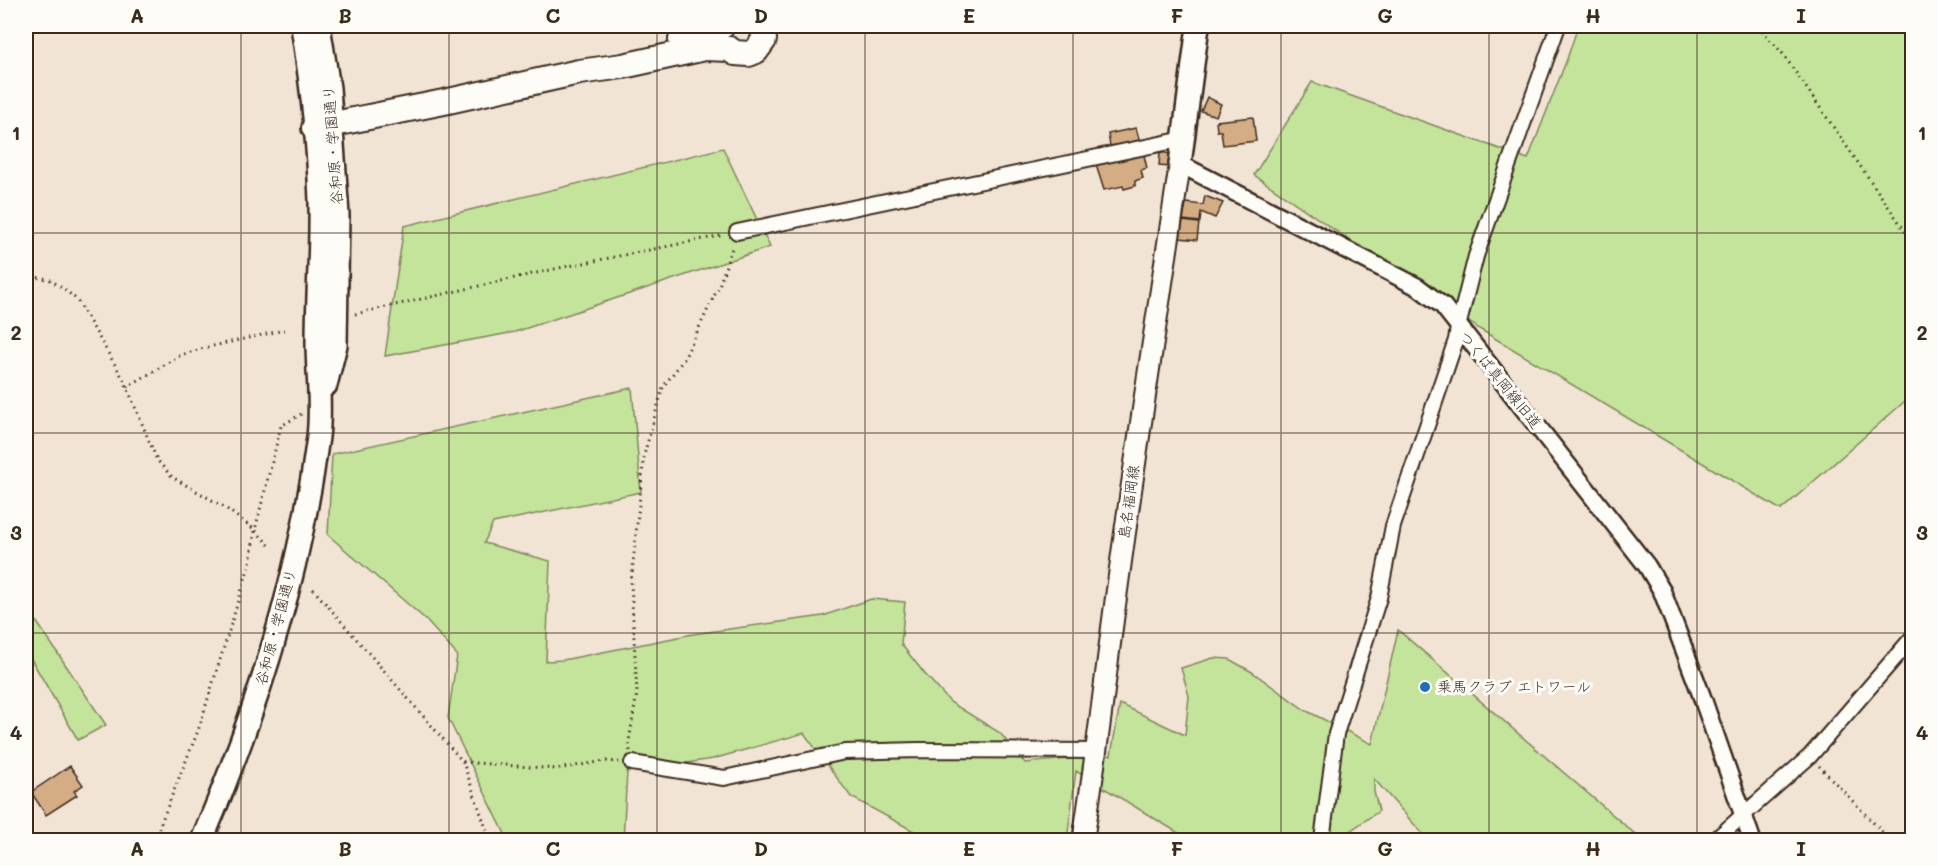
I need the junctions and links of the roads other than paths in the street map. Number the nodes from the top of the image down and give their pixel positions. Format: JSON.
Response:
{"nodes":[{"id":1,"x":302,"y":26,"type":"edge"},
{"id":2,"x":319,"y":26,"type":"edge"},
{"id":3,"x":722,"y":26,"type":"edge"},
{"id":4,"x":764,"y":26,"type":"edge"},
{"id":5,"x":1198,"y":26,"type":"edge"},
{"id":6,"x":1558,"y":26,"type":"edge"},
{"id":7,"x":579,"y":72,"type":"junction"},
{"id":8,"x":324,"y":126,"type":"junction"},
{"id":9,"x":1184,"y":139,"type":"junction"},
{"id":10,"x":1180,"y":164,"type":"junction"},
{"id":11,"x":737,"y":232,"type":"road end"},
{"id":12,"x":1458,"y":327,"type":"junction"},
{"id":13,"x":1912,"y":638,"type":"edge"},
{"id":14,"x":1098,"y":751,"type":"junction"},
{"id":15,"x":632,"y":763,"type":"road end"},
{"id":16,"x":1744,"y":816,"type":"junction"},
{"id":17,"x":202,"y":840,"type":"edge"},
{"id":18,"x":1083,"y":840,"type":"edge"},
{"id":19,"x":1322,"y":840,"type":"edge"},
{"id":20,"x":1715,"y":840,"type":"edge"},
{"id":21,"x":1752,"y":840,"type":"edge"}],
"edges":[{"from":1,"to":8,"type":"main road","name":"谷和原・学園通り"},
{"from":2,"to":8,"type":"main road","name":"谷和原・学園通り"},
{"from":3,"to":7,"type":"highway"},
{"from":4,"to":7,"type":"highway"},
{"from":5,"to":9,"type":"main road"},
{"from":6,"to":12,"type":"street"},
{"from":7,"to":8,"type":"highway"},
{"from":8,"to":17,"type":"main road","name":"谷和原・学園通り"},
{"from":9,"to":10,"type":"main road"},
{"from":9,"to":11,"type":"street"},
{"from":10,"to":12,"type":"street","name":"つくば真岡線旧道"},
{"from":10,"to":14,"type":"main road","name":"島名福岡線"},
{"from":12,"to":16,"type":"street","name":"つくば真岡線旧道"},
{"from":12,"to":19,"type":"street"},
{"from":13,"to":16,"type":"street"},
{"from":14,"to":15,"type":"street"},
{"from":14,"to":18,"type":"main road","name":"島名福岡線"},
{"from":16,"to":20,"type":"street"},
{"from":16,"to":21,"type":"street","name":"つくば真岡線旧道"}]}
